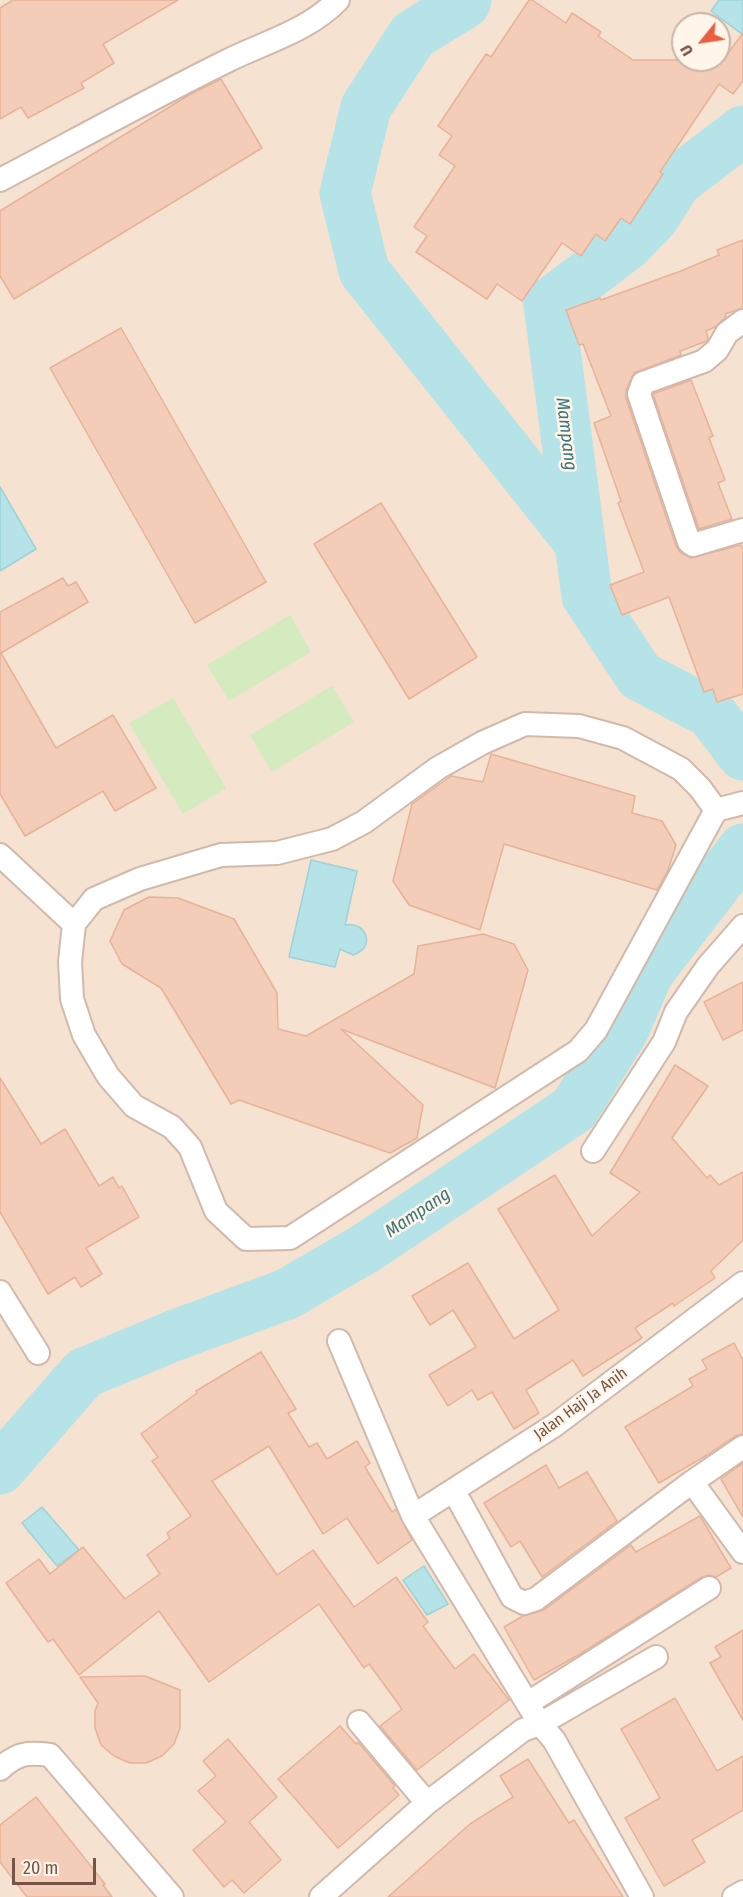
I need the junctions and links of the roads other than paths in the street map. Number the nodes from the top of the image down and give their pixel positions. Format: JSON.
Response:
{"nodes":[{"id":1,"x":338,"y":0,"type":"edge"},
{"id":2,"x":0,"y":180,"type":"edge"},
{"id":3,"x":743,"y":321,"type":"edge"},
{"id":4,"x":743,"y":530,"type":"edge"},
{"id":5,"x":743,"y":803,"type":"edge"},
{"id":6,"x":716,"y":810,"type":"junction"},
{"id":7,"x":0,"y":855,"type":"edge"},
{"id":8,"x":74,"y":924,"type":"junction"},
{"id":9,"x":743,"y":926,"type":"edge"},
{"id":10,"x":593,"y":1151,"type":"dead end"},
{"id":11,"x":743,"y":1283,"type":"edge"},
{"id":12,"x":0,"y":1292,"type":"edge"},
{"id":13,"x":339,"y":1341,"type":"dead end"},
{"id":14,"x":38,"y":1353,"type":"dead end"},
{"id":15,"x":743,"y":1447,"type":"edge"},
{"id":16,"x":692,"y":1482,"type":"junction"},
{"id":17,"x":460,"y":1502,"type":"dead end"},
{"id":18,"x":413,"y":1516,"type":"junction"},
{"id":19,"x":743,"y":1552,"type":"edge"},
{"id":20,"x":709,"y":1588,"type":"dead end"},
{"id":21,"x":657,"y":1658,"type":"dead end"},
{"id":22,"x":528,"y":1703,"type":"junction"},
{"id":23,"x":359,"y":1722,"type":"dead end"},
{"id":24,"x":540,"y":1724,"type":"junction"},
{"id":25,"x":0,"y":1769,"type":"edge"},
{"id":26,"x":427,"y":1803,"type":"junction"},
{"id":27,"x":743,"y":1892,"type":"edge"},
{"id":28,"x":172,"y":1897,"type":"edge"},
{"id":29,"x":321,"y":1897,"type":"edge"},
{"id":30,"x":642,"y":1897,"type":"edge"},
{"id":31,"x":734,"y":1897,"type":"edge"}],
"edges":[{"from":1,"to":2,"type":"street"},
{"from":3,"to":4,"type":"street"},
{"from":5,"to":6,"type":"street"},
{"from":6,"to":8,"type":"street"},
{"from":6,"to":8,"type":"street"},
{"from":7,"to":8,"type":"street"},
{"from":9,"to":10,"type":"street"},
{"from":11,"to":18,"type":"street","name":"Jalan Haji Ja Anih"},
{"from":12,"to":14,"type":"street"},
{"from":13,"to":18,"type":"street"},
{"from":15,"to":16,"type":"street"},
{"from":16,"to":17,"type":"street"},
{"from":16,"to":19,"type":"street"},
{"from":18,"to":22,"type":"street"},
{"from":20,"to":22,"type":"street"},
{"from":21,"to":24,"type":"street"},
{"from":22,"to":24,"type":"street"},
{"from":23,"to":26,"type":"street"},
{"from":24,"to":26,"type":"street"},
{"from":24,"to":30,"type":"street"},
{"from":25,"to":28,"type":"street"},
{"from":26,"to":29,"type":"street"},
{"from":27,"to":31,"type":"street"}]}
